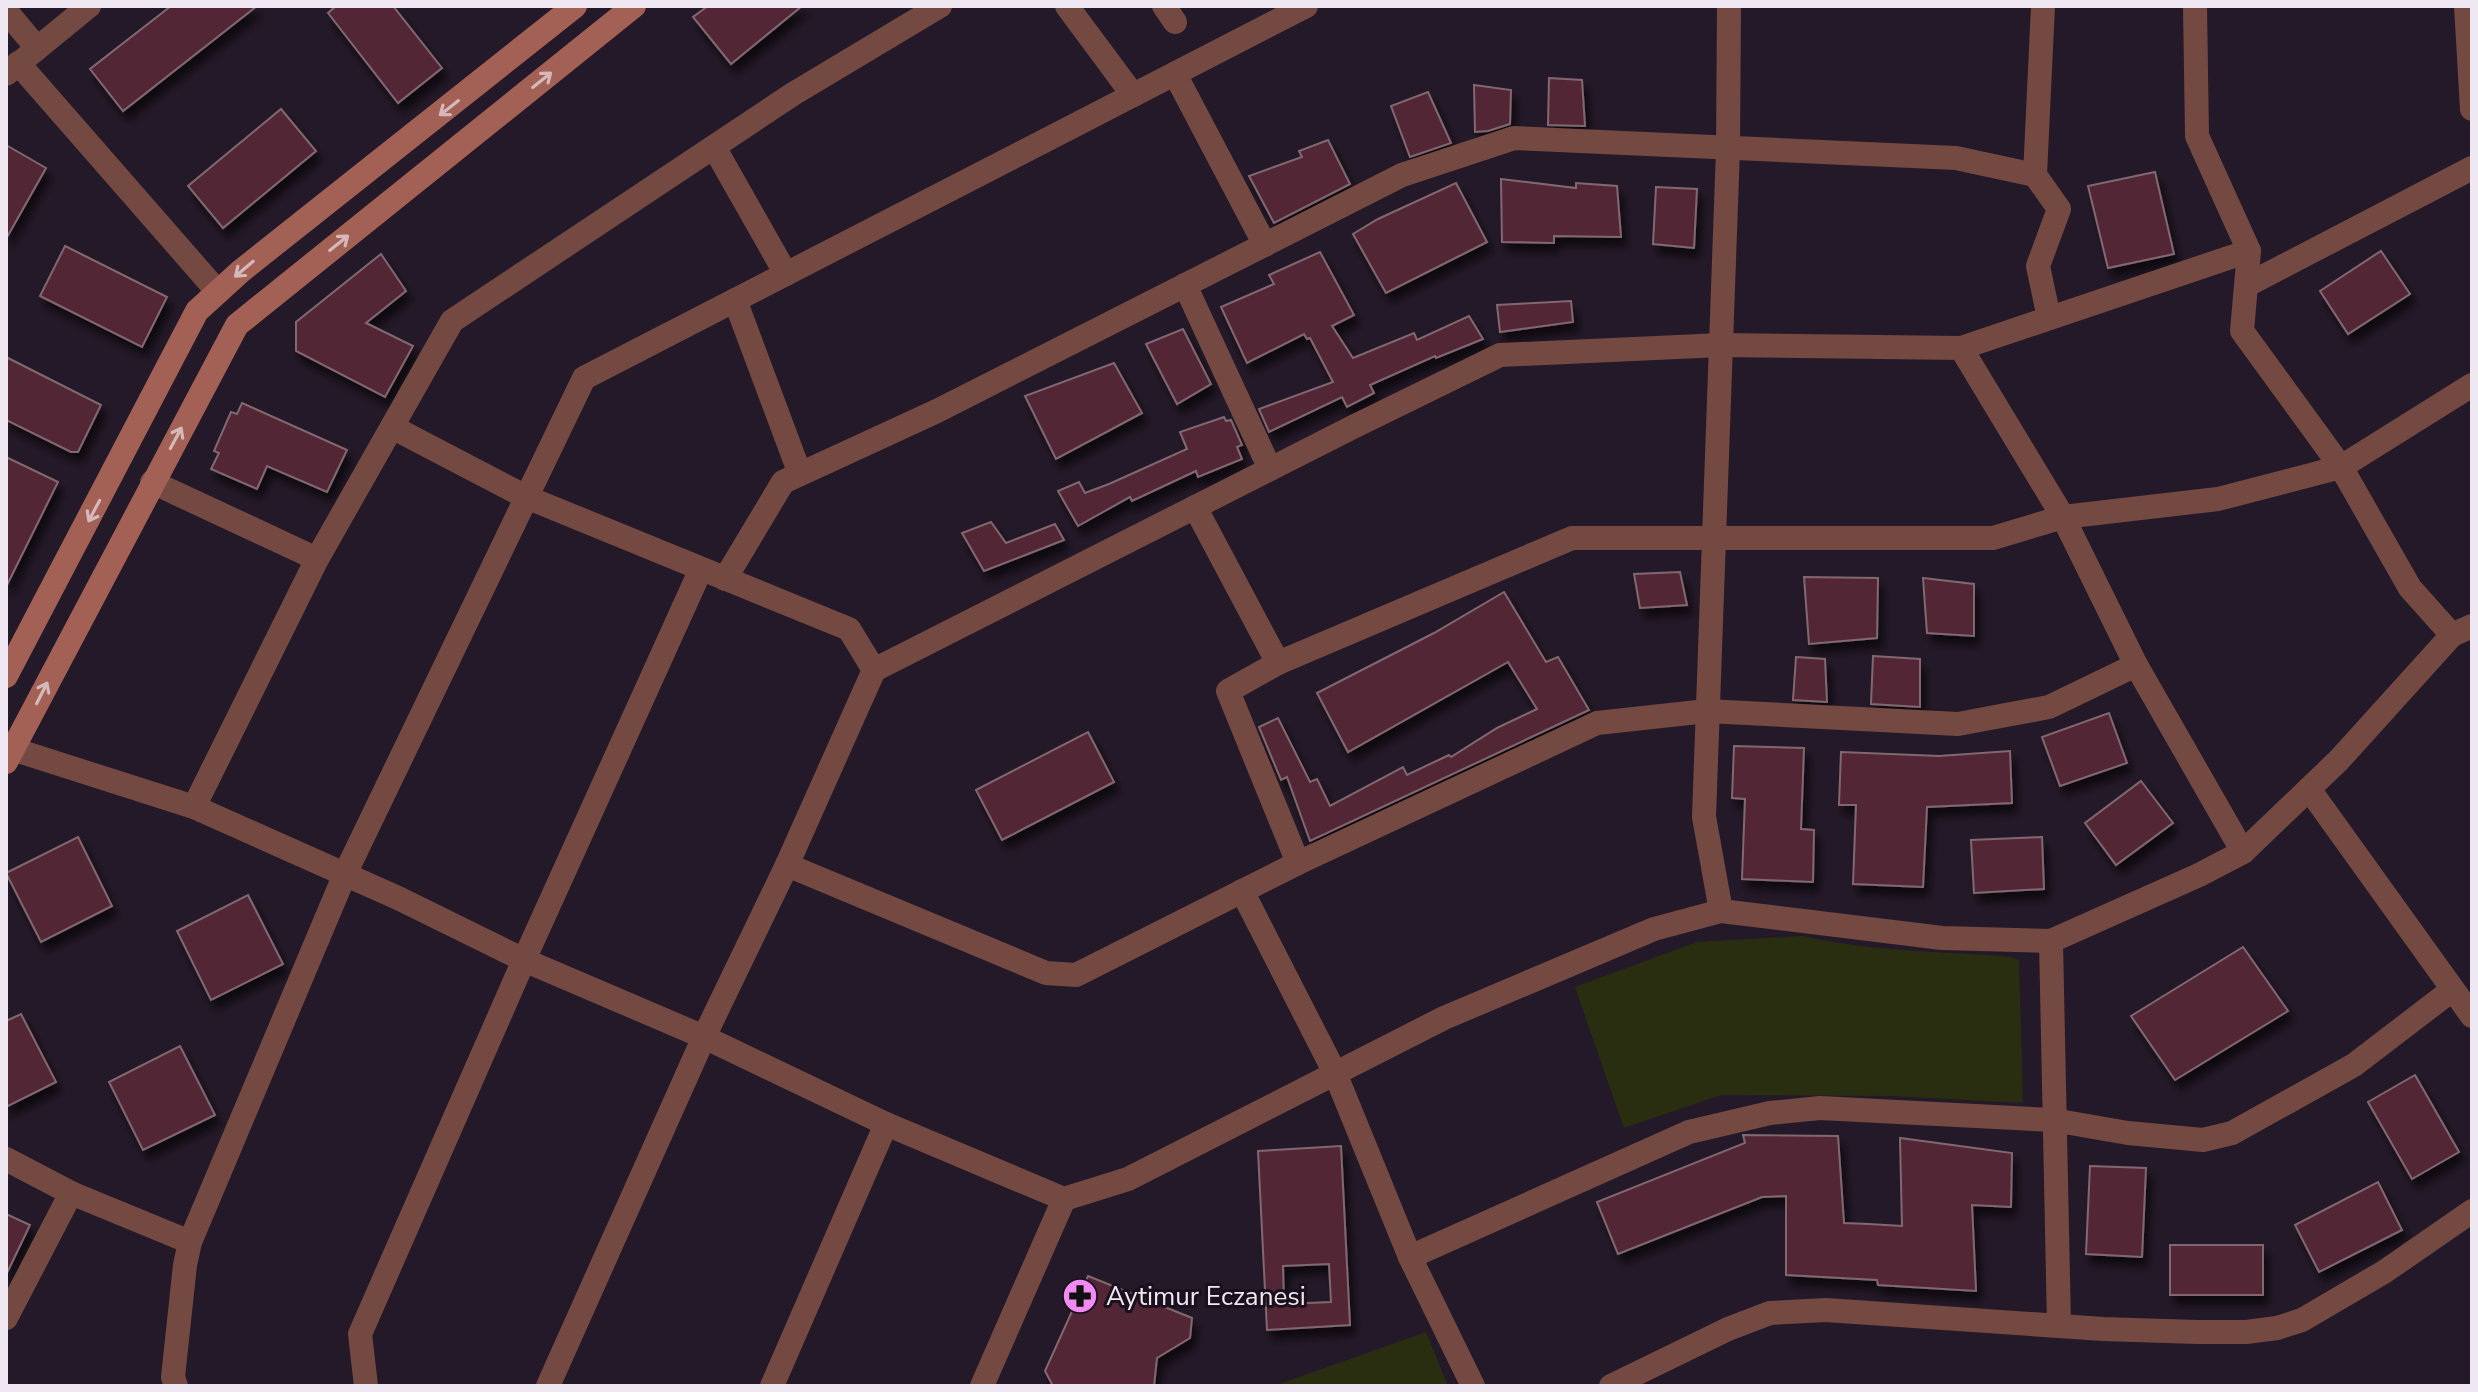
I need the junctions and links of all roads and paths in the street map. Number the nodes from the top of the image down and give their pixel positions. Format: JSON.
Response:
{"nodes":[{"id":1,"x":89,"y":6,"type":"edge"},
{"id":2,"x":575,"y":6,"type":"edge"},
{"id":3,"x":634,"y":6,"type":"edge"},
{"id":4,"x":940,"y":6,"type":"edge"},
{"id":5,"x":1067,"y":6,"type":"edge"},
{"id":6,"x":1306,"y":6,"type":"edge"},
{"id":7,"x":1729,"y":6,"type":"edge"},
{"id":8,"x":2043,"y":6,"type":"edge"},
{"id":9,"x":2195,"y":6,"type":"edge"},
{"id":10,"x":2466,"y":6,"type":"edge"},
{"id":11,"x":6,"y":11,"type":"edge"},
{"id":12,"x":20,"y":62,"type":"edge"},
{"id":13,"x":1175,"y":74,"type":"junction"},
{"id":14,"x":1133,"y":95,"type":"junction"},
{"id":15,"x":2472,"y":109,"type":"edge"},
{"id":16,"x":714,"y":147,"type":"junction"},
{"id":17,"x":1728,"y":149,"type":"junction"},
{"id":18,"x":2472,"y":168,"type":"edge"},
{"id":19,"x":2035,"y":175,"type":"junction"},
{"id":20,"x":1265,"y":245,"type":"junction"},
{"id":21,"x":2249,"y":251,"type":"junction"},
{"id":22,"x":786,"y":274,"type":"junction"},
{"id":23,"x":1185,"y":285,"type":"junction"},
{"id":24,"x":2247,"y":285,"type":"junction"},
{"id":25,"x":218,"y":292,"type":"junction"},
{"id":26,"x":735,"y":300,"type":"junction"},
{"id":27,"x":2049,"y":318,"type":"junction"},
{"id":28,"x":1721,"y":345,"type":"junction"},
{"id":29,"x":1961,"y":348,"type":"junction"},
{"id":30,"x":2472,"y":385,"type":"edge"},
{"id":31,"x":392,"y":427,"type":"junction"},
{"id":32,"x":2341,"y":467,"type":"junction"},
{"id":33,"x":1270,"y":469,"type":"junction"},
{"id":34,"x":800,"y":474,"type":"junction"},
{"id":35,"x":152,"y":482,"type":"junction"},
{"id":36,"x":526,"y":497,"type":"junction"},
{"id":37,"x":1195,"y":507,"type":"junction"},
{"id":38,"x":2063,"y":517,"type":"junction"},
{"id":39,"x":1714,"y":537,"type":"junction"},
{"id":40,"x":317,"y":559,"type":"junction"},
{"id":41,"x":701,"y":569,"type":"junction"},
{"id":42,"x":725,"y":579,"type":"junction"},
{"id":43,"x":2462,"y":630,"type":"edge"},
{"id":44,"x":1278,"y":663,"type":"junction"},
{"id":45,"x":2136,"y":665,"type":"junction"},
{"id":46,"x":874,"y":670,"type":"junction"},
{"id":47,"x":6,"y":676,"type":"edge"},
{"id":48,"x":1707,"y":711,"type":"junction"},
{"id":49,"x":8,"y":753,"type":"edge"},
{"id":50,"x":2309,"y":789,"type":"junction"},
{"id":51,"x":194,"y":807,"type":"junction"},
{"id":52,"x":2243,"y":852,"type":"junction"},
{"id":53,"x":1298,"y":863,"type":"junction"},
{"id":54,"x":787,"y":865,"type":"junction"},
{"id":55,"x":345,"y":874,"type":"junction"},
{"id":56,"x":1242,"y":891,"type":"junction"},
{"id":57,"x":1721,"y":911,"type":"junction"},
{"id":58,"x":2051,"y":941,"type":"junction"},
{"id":59,"x":524,"y":960,"type":"junction"},
{"id":60,"x":2452,"y":990,"type":"junction"},
{"id":61,"x":2472,"y":1016,"type":"edge"},
{"id":62,"x":704,"y":1037,"type":"junction"},
{"id":63,"x":1335,"y":1073,"type":"junction"},
{"id":64,"x":2053,"y":1120,"type":"junction"},
{"id":65,"x":886,"y":1124,"type":"junction"},
{"id":66,"x":6,"y":1159,"type":"edge"},
{"id":67,"x":71,"y":1193,"type":"junction"},
{"id":68,"x":1064,"y":1199,"type":"junction"},
{"id":69,"x":2472,"y":1211,"type":"edge"},
{"id":70,"x":190,"y":1242,"type":"junction"},
{"id":71,"x":1410,"y":1257,"type":"junction"},
{"id":72,"x":6,"y":1318,"type":"edge"},
{"id":73,"x":2059,"y":1325,"type":"junction"},
{"id":74,"x":176,"y":1386,"type":"edge"},
{"id":75,"x":366,"y":1386,"type":"edge"},
{"id":76,"x":548,"y":1386,"type":"edge"},
{"id":77,"x":772,"y":1386,"type":"edge"},
{"id":78,"x":982,"y":1386,"type":"edge"},
{"id":79,"x":1473,"y":1386,"type":"edge"},
{"id":80,"x":1611,"y":1386,"type":"edge"}],
"edges":[{"from":1,"to":12,"type":"street"},
{"from":2,"to":25,"type":"main road","one_way":true},
{"from":35,"to":3,"type":"main road","one_way":true},
{"from":4,"to":16,"type":"street"},
{"from":5,"to":14,"type":"street"},
{"from":6,"to":13,"type":"street"},
{"from":7,"to":17,"type":"street"},
{"from":8,"to":19,"type":"street"},
{"from":9,"to":21,"type":"street"},
{"from":10,"to":15,"type":"street"},
{"from":11,"to":12,"type":"street"},
{"from":12,"to":25,"type":"street"},
{"from":13,"to":14,"type":"street"},
{"from":13,"to":20,"type":"street"},
{"from":14,"to":22,"type":"street"},
{"from":16,"to":22,"type":"street"},
{"from":16,"to":31,"type":"street"},
{"from":17,"to":19,"type":"street"},
{"from":17,"to":20,"type":"street"},
{"from":17,"to":28,"type":"street"},
{"from":18,"to":24,"type":"street"},
{"from":19,"to":27,"type":"street"},
{"from":20,"to":23,"type":"street"},
{"from":21,"to":24,"type":"street"},
{"from":21,"to":27,"type":"street"},
{"from":22,"to":26,"type":"street"},
{"from":23,"to":33,"type":"street"},
{"from":23,"to":34,"type":"street"},
{"from":24,"to":32,"type":"street"},
{"from":25,"to":47,"type":"main road","one_way":true},
{"from":26,"to":34,"type":"street"},
{"from":26,"to":36,"type":"street"},
{"from":27,"to":29,"type":"street"},
{"from":28,"to":29,"type":"street"},
{"from":28,"to":33,"type":"street"},
{"from":28,"to":39,"type":"street"},
{"from":29,"to":38,"type":"street"},
{"from":30,"to":32,"type":"street"},
{"from":31,"to":36,"type":"street"},
{"from":31,"to":40,"type":"street"},
{"from":32,"to":38,"type":"street"},
{"from":32,"to":43,"type":"street"},
{"from":33,"to":37,"type":"street"},
{"from":34,"to":42,"type":"street"},
{"from":35,"to":40,"type":"street"},
{"from":49,"to":35,"type":"main road","one_way":true},
{"from":36,"to":41,"type":"street"},
{"from":36,"to":55,"type":"street"},
{"from":37,"to":44,"type":"street"},
{"from":37,"to":46,"type":"street"},
{"from":38,"to":39,"type":"street"},
{"from":38,"to":45,"type":"street"},
{"from":39,"to":44,"type":"street"},
{"from":39,"to":48,"type":"street"},
{"from":40,"to":51,"type":"street"},
{"from":41,"to":42,"type":"street"},
{"from":41,"to":59,"type":"street"},
{"from":42,"to":46,"type":"street"},
{"from":43,"to":50,"type":"street"},
{"from":44,"to":53,"type":"street"},
{"from":45,"to":48,"type":"street"},
{"from":45,"to":52,"type":"street"},
{"from":46,"to":54,"type":"street"},
{"from":48,"to":53,"type":"street"},
{"from":48,"to":57,"type":"street"},
{"from":49,"to":51,"type":"street"},
{"from":50,"to":52,"type":"street"},
{"from":50,"to":60,"type":"street"},
{"from":51,"to":55,"type":"street"},
{"from":52,"to":58,"type":"street"},
{"from":53,"to":56,"type":"street"},
{"from":54,"to":56,"type":"street"},
{"from":54,"to":62,"type":"street"},
{"from":55,"to":59,"type":"street"},
{"from":55,"to":70,"type":"street"},
{"from":56,"to":63,"type":"street"},
{"from":57,"to":58,"type":"street"},
{"from":57,"to":63,"type":"street"},
{"from":58,"to":64,"type":"street"},
{"from":59,"to":62,"type":"street"},
{"from":59,"to":75,"type":"street"},
{"from":60,"to":61,"type":"street"},
{"from":60,"to":64,"type":"street"},
{"from":62,"to":65,"type":"street"},
{"from":62,"to":76,"type":"street"},
{"from":63,"to":68,"type":"street"},
{"from":63,"to":71,"type":"street"},
{"from":64,"to":71,"type":"street"},
{"from":64,"to":73,"type":"street"},
{"from":65,"to":68,"type":"street"},
{"from":65,"to":77,"type":"street"},
{"from":66,"to":67,"type":"street"},
{"from":67,"to":70,"type":"street"},
{"from":67,"to":72,"type":"street"},
{"from":68,"to":78,"type":"street"},
{"from":69,"to":73,"type":"street"},
{"from":70,"to":74,"type":"street"},
{"from":71,"to":79,"type":"street"},
{"from":73,"to":80,"type":"street"}]}
